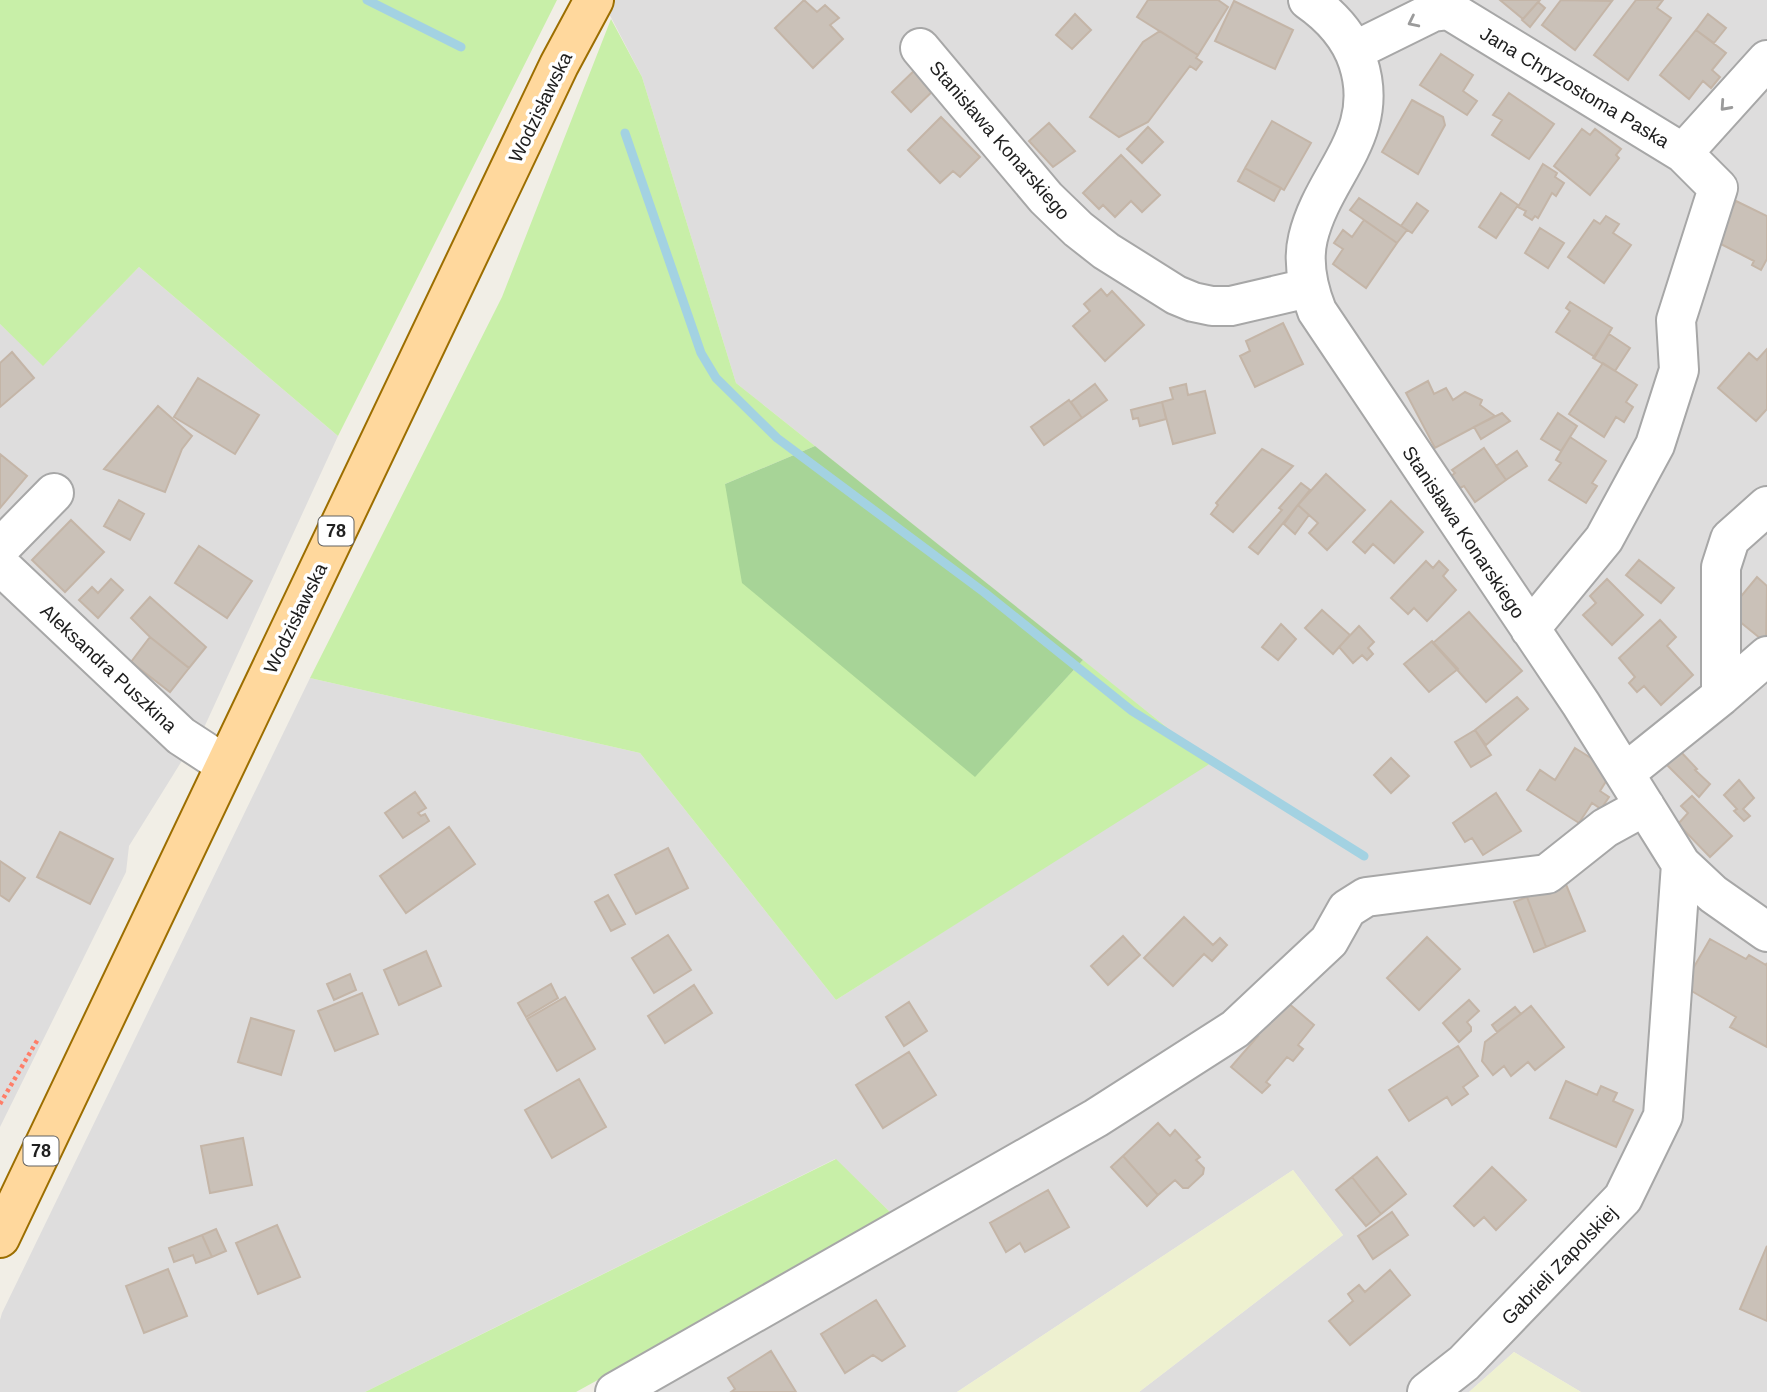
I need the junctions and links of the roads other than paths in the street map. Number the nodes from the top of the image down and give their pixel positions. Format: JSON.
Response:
{"nodes":[{"id":1,"x":594,"y":0,"type":"edge"},
{"id":2,"x":1308,"y":0,"type":"edge"},
{"id":3,"x":1453,"y":5,"type":"edge"},
{"id":4,"x":920,"y":48,"type":"dead end"},
{"id":5,"x":1354,"y":51,"type":"junction"},
{"id":6,"x":1767,"y":60,"type":"edge"},
{"id":7,"x":1683,"y":153,"type":"junction"},
{"id":8,"x":1308,"y":288,"type":"junction"},
{"id":9,"x":54,"y":493,"type":"dead end"},
{"id":10,"x":1767,"y":506,"type":"edge"},
{"id":11,"x":0,"y":548,"type":"edge"},
{"id":12,"x":0,"y":565,"type":"edge"},
{"id":13,"x":1530,"y":629,"type":"junction"},
{"id":14,"x":1767,"y":656,"type":"edge"},
{"id":15,"x":1721,"y":696,"type":"junction"},
{"id":16,"x":224,"y":764,"type":"junction"},
{"id":17,"x":1625,"y":773,"type":"junction"},
{"id":18,"x":1645,"y":806,"type":"junction"},
{"id":19,"x":1681,"y":864,"type":"junction"},
{"id":20,"x":1767,"y":932,"type":"edge"},
{"id":21,"x":0,"y":1238,"type":"edge"},
{"id":22,"x":615,"y":1392,"type":"edge"},
{"id":23,"x":1427,"y":1392,"type":"edge"}],
"edges":[{"from":1,"to":16,"type":"main road","name":"Wodzisławska","number":"78"},
{"from":2,"to":5,"type":"street","name":"Stanisława Konarskiego"},
{"from":3,"to":5,"type":"street","name":"Jana Chryzostoma Paska","one_way":true},
{"from":3,"to":7,"type":"street","name":"Jana Chryzostoma Paska"},
{"from":4,"to":8,"type":"street","name":"Stanisława Konarskiego"},
{"from":5,"to":8,"type":"street","name":"Stanisława Konarskiego"},
{"from":6,"to":7,"type":"street","one_way":true},
{"from":7,"to":13,"type":"street","name":"Jana Chryzostoma Paska"},
{"from":8,"to":13,"type":"street","name":"Stanisława Konarskiego"},
{"from":9,"to":11,"type":"street"},
{"from":10,"to":15,"type":"street"},
{"from":12,"to":16,"type":"street","name":"Aleksandra Puszkina"},
{"from":13,"to":17,"type":"street","name":"Stanisława Konarskiego"},
{"from":14,"to":15,"type":"street"},
{"from":15,"to":17,"type":"street"},
{"from":16,"to":21,"type":"main road","name":"Wodzisławska","number":"78"},
{"from":17,"to":18,"type":"street","name":"Stanisława Konarskiego"},
{"from":18,"to":19,"type":"street","name":"Stanisława Konarskiego"},
{"from":18,"to":22,"type":"street"},
{"from":19,"to":20,"type":"street","name":"Stanisława Konarskiego"},
{"from":19,"to":23,"type":"street","name":"Gabrieli Zapolskiej"}]}
